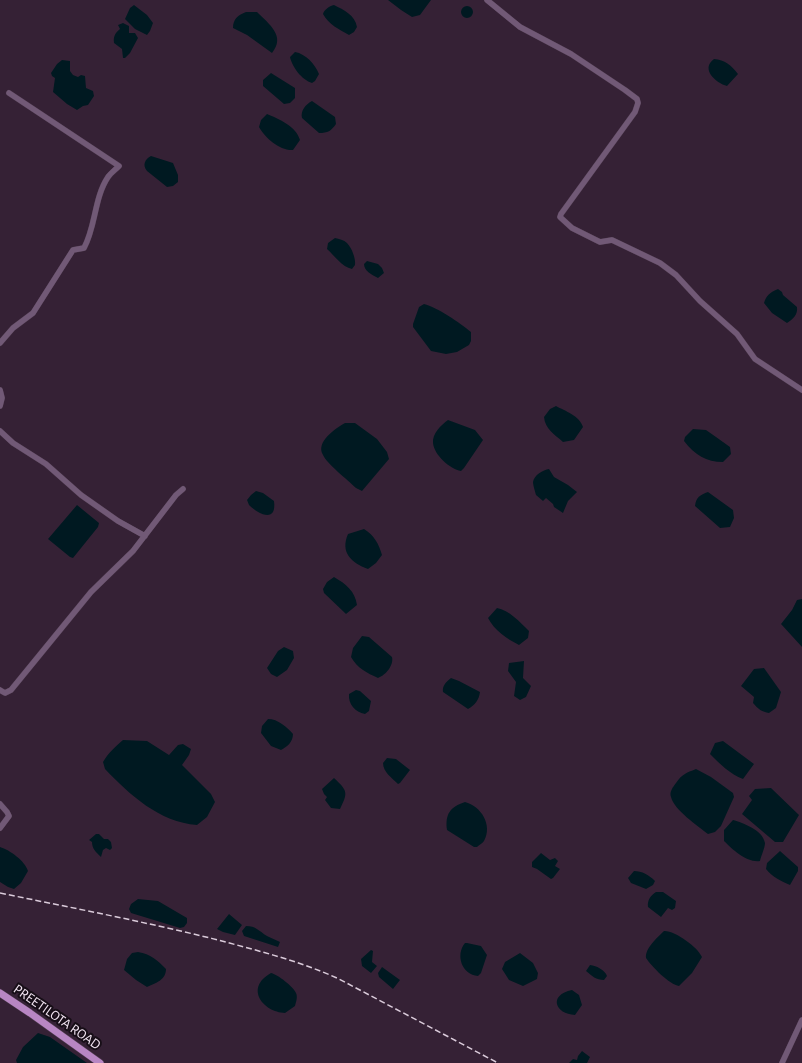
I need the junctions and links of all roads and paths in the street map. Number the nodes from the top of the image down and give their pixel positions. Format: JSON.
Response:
{"nodes":[{"id":1,"x":487,"y":0,"type":"edge"},
{"id":2,"x":9,"y":93,"type":"dead end"},
{"id":3,"x":0,"y":343,"type":"edge"},
{"id":4,"x":0,"y":390,"type":"edge"},
{"id":5,"x":802,"y":390,"type":"edge"},
{"id":6,"x":0,"y":406,"type":"edge"},
{"id":7,"x":0,"y":432,"type":"edge"},
{"id":8,"x":182,"y":489,"type":"dead end"},
{"id":9,"x":145,"y":536,"type":"junction"},
{"id":10,"x":0,"y":690,"type":"edge"},
{"id":11,"x":0,"y":804,"type":"edge"},
{"id":12,"x":0,"y":828,"type":"edge"},
{"id":13,"x":0,"y":993,"type":"edge"},
{"id":14,"x":802,"y":1020,"type":"edge"},
{"id":15,"x":100,"y":1063,"type":"edge"},
{"id":16,"x":782,"y":1063,"type":"edge"}],
"edges":[{"from":1,"to":5,"type":"street"},
{"from":2,"to":3,"type":"street"},
{"from":4,"to":6,"type":"street"},
{"from":7,"to":9,"type":"street"},
{"from":8,"to":9,"type":"street"},
{"from":9,"to":10,"type":"street"},
{"from":11,"to":12,"type":"street"},
{"from":13,"to":15,"type":"main road","name":"PREETILOTA ROAD"},
{"from":14,"to":16,"type":"street"}]}
